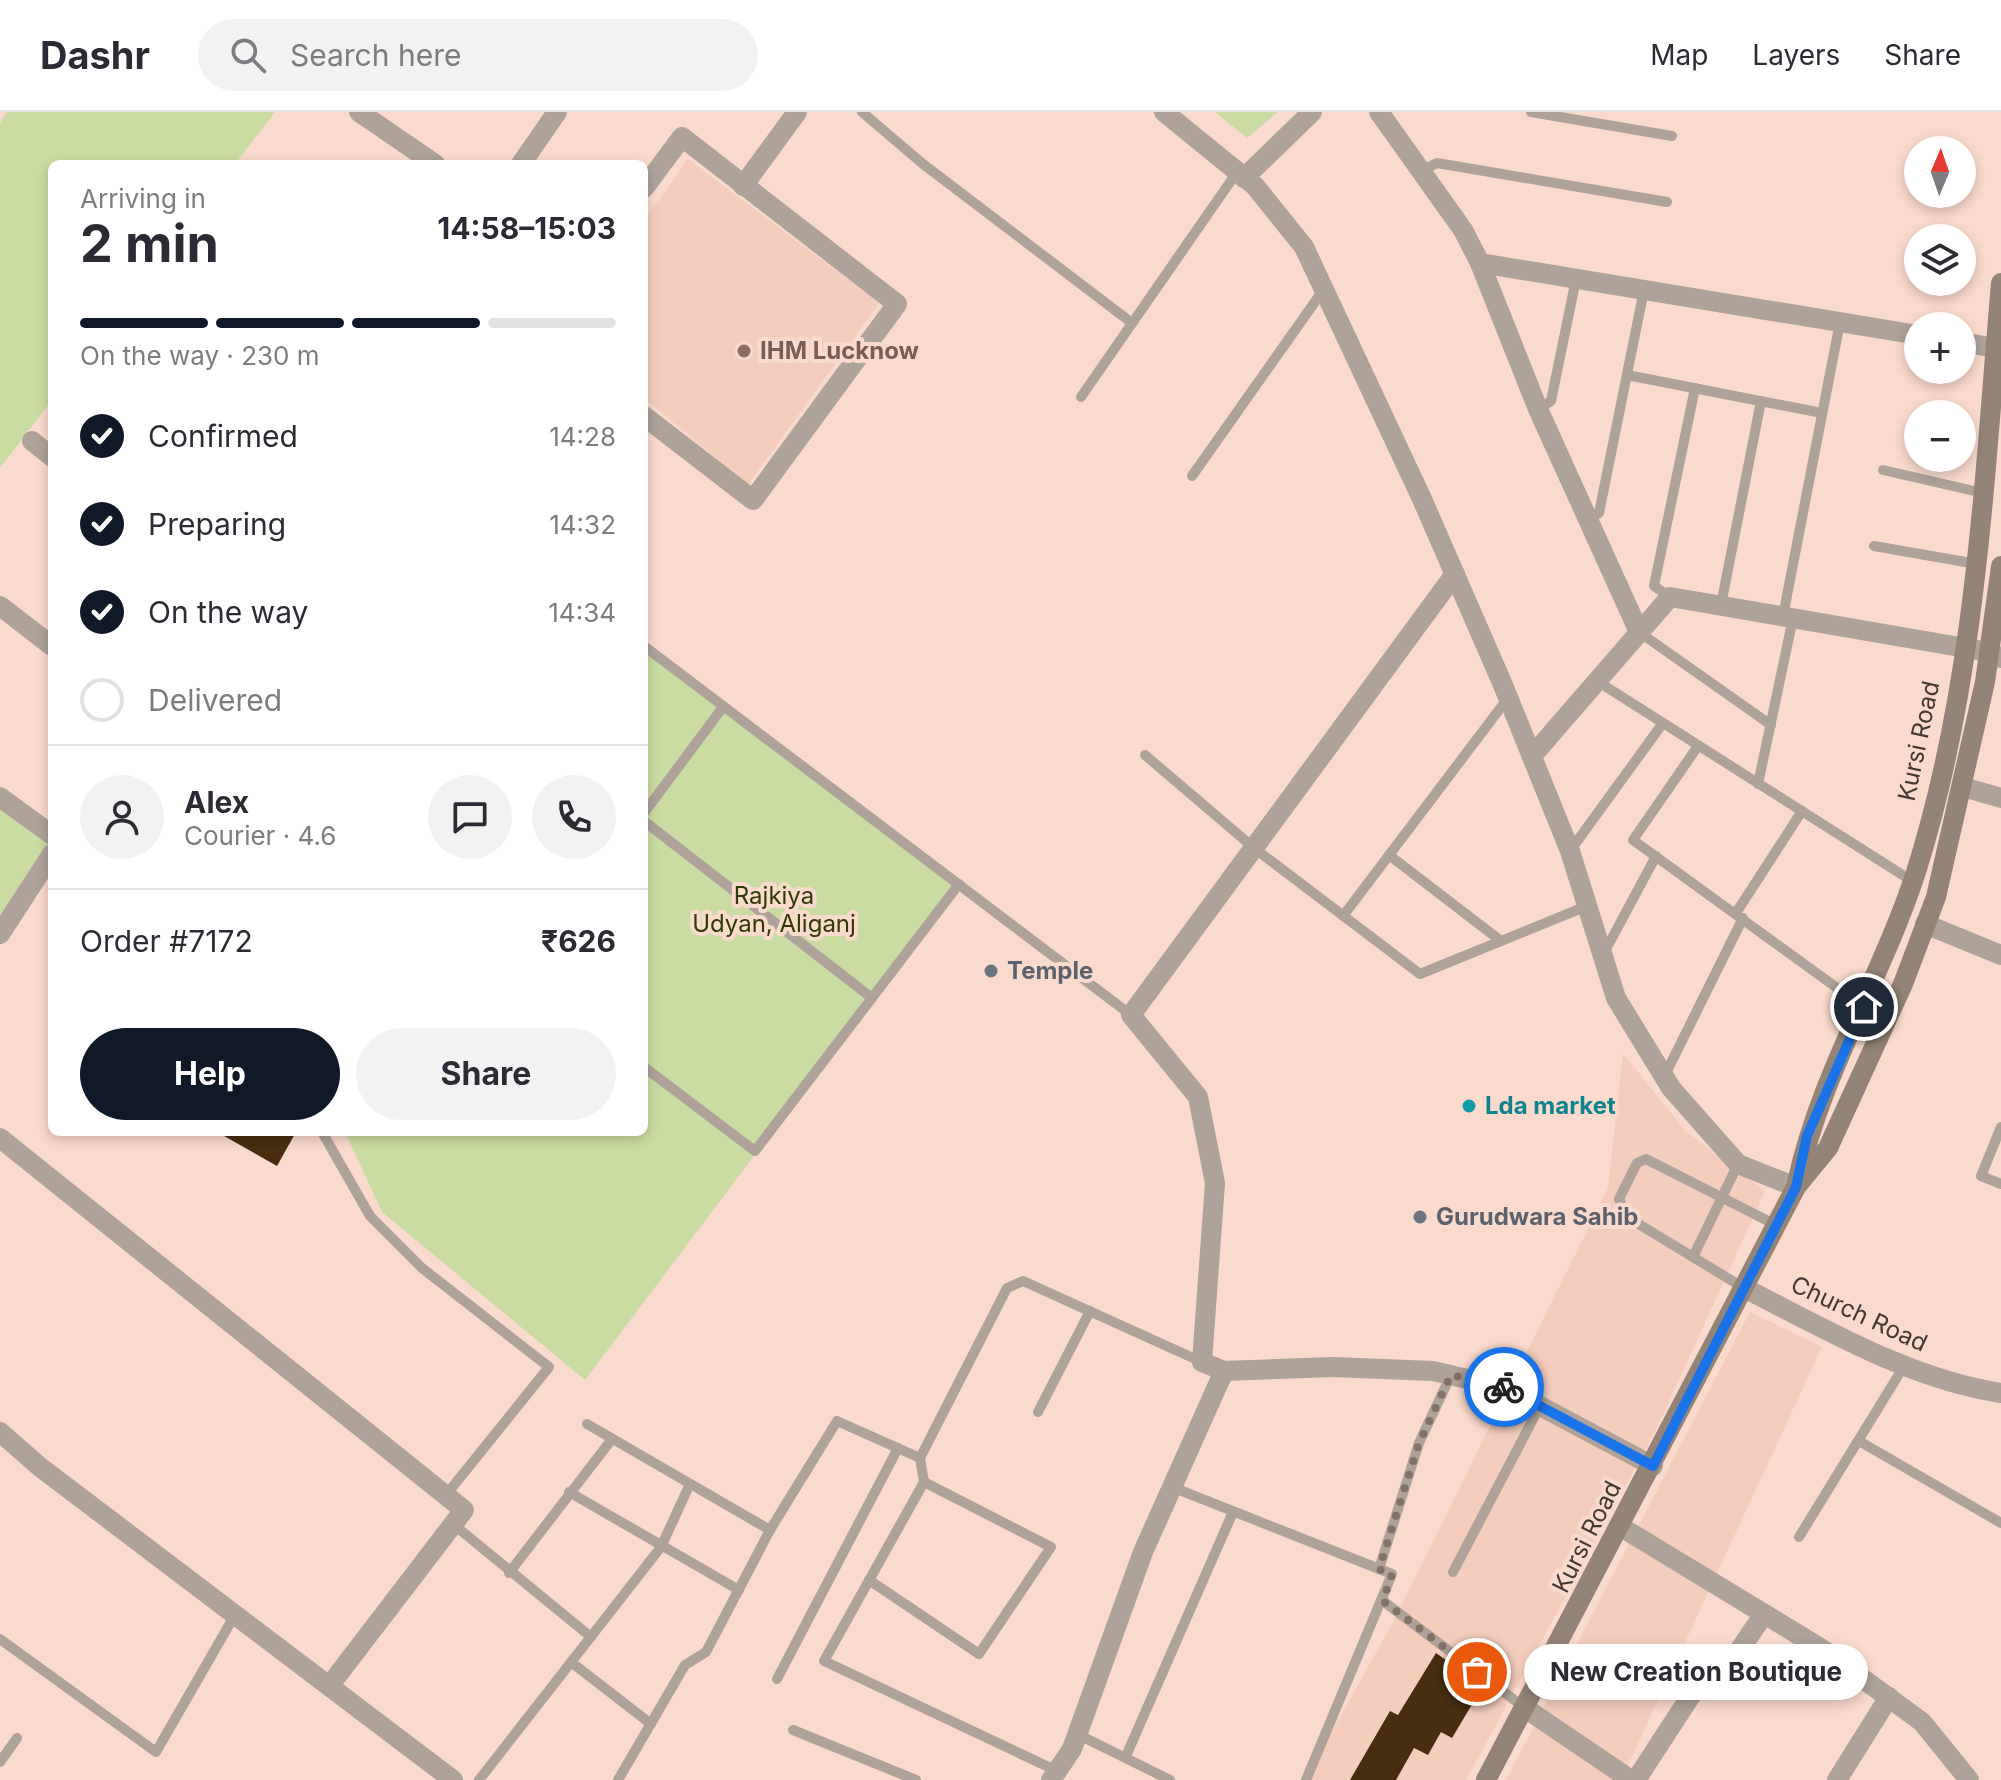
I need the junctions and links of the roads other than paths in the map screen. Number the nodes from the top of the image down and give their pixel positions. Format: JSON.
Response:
{"nodes":[{"id":1,"x":359,"y":112,"type":"edge"},
{"id":2,"x":557,"y":112,"type":"edge"},
{"id":3,"x":797,"y":112,"type":"edge"},
{"id":4,"x":862,"y":112,"type":"edge"},
{"id":5,"x":1164,"y":112,"type":"edge"},
{"id":6,"x":1312,"y":112,"type":"edge"},
{"id":7,"x":1531,"y":112,"type":"edge"},
{"id":8,"x":1381,"y":113,"type":"edge"},
{"id":9,"x":1557,"y":114,"type":"edge"},
{"id":10,"x":1672,"y":136,"type":"dead end"},
{"id":11,"x":429,"y":160,"type":"edge"},
{"id":12,"x":524,"y":160,"type":"edge"},
{"id":13,"x":1421,"y":171,"type":"junction"},
{"id":14,"x":1241,"y":175,"type":"junction"},
{"id":15,"x":648,"y":183,"type":"edge"},
{"id":16,"x":743,"y":186,"type":"junction"},
{"id":17,"x":1667,"y":202,"type":"dead end"},
{"id":18,"x":1480,"y":263,"type":"junction"},
{"id":19,"x":1576,"y":279,"type":"junction"},
{"id":20,"x":2001,"y":283,"type":"edge"},
{"id":21,"x":1324,"y":289,"type":"junction"},
{"id":22,"x":1644,"y":290,"type":"junction"},
{"id":23,"x":1840,"y":322,"type":"junction"},
{"id":24,"x":1132,"y":323,"type":"junction"},
{"id":25,"x":1904,"y":333,"type":"edge"},
{"id":26,"x":1976,"y":345,"type":"edge"},
{"id":27,"x":1995,"y":348,"type":"junction"},
{"id":28,"x":1627,"y":375,"type":"junction"},
{"id":29,"x":1695,"y":388,"type":"junction"},
{"id":30,"x":1081,"y":397,"type":"dead end"},
{"id":31,"x":1761,"y":401,"type":"junction"},
{"id":32,"x":1538,"y":409,"type":"junction"},
{"id":33,"x":1822,"y":413,"type":"junction"},
{"id":34,"x":648,"y":419,"type":"edge"},
{"id":35,"x":32,"y":441,"type":"dead end"},
{"id":36,"x":48,"y":454,"type":"edge"},
{"id":37,"x":1883,"y":470,"type":"dead end"},
{"id":38,"x":1192,"y":476,"type":"dead end"},
{"id":39,"x":1983,"y":493,"type":"junction"},
{"id":40,"x":1587,"y":519,"type":"junction"},
{"id":41,"x":1874,"y":546,"type":"dead end"},
{"id":42,"x":1977,"y":564,"type":"junction"},
{"id":43,"x":2001,"y":566,"type":"edge"},
{"id":44,"x":1455,"y":574,"type":"junction"},
{"id":45,"x":1670,"y":597,"type":"junction"},
{"id":46,"x":1721,"y":605,"type":"junction"},
{"id":47,"x":0,"y":607,"type":"edge"},
{"id":48,"x":1788,"y":617,"type":"junction"},
{"id":49,"x":1639,"y":632,"type":"junction"},
{"id":50,"x":48,"y":643,"type":"edge"},
{"id":51,"x":1964,"y":648,"type":"junction"},
{"id":52,"x":648,"y":649,"type":"edge"},
{"id":53,"x":1995,"y":655,"type":"edge"},
{"id":54,"x":1597,"y":681,"type":"junction"},
{"id":55,"x":1508,"y":698,"type":"junction"},
{"id":56,"x":723,"y":707,"type":"junction"},
{"id":57,"x":1663,"y":723,"type":"junction"},
{"id":58,"x":1771,"y":725,"type":"junction"},
{"id":59,"x":1698,"y":746,"type":"junction"},
{"id":60,"x":1145,"y":755,"type":"dead end"},
{"id":61,"x":1532,"y":756,"type":"junction"},
{"id":62,"x":1758,"y":784,"type":"junction"},
{"id":63,"x":1963,"y":787,"type":"junction"},
{"id":64,"x":0,"y":797,"type":"edge"},
{"id":65,"x":2001,"y":798,"type":"edge"},
{"id":66,"x":648,"y":808,"type":"edge"},
{"id":67,"x":1802,"y":811,"type":"junction"},
{"id":68,"x":648,"y":824,"type":"edge"},
{"id":69,"x":48,"y":832,"type":"edge"},
{"id":70,"x":1254,"y":848,"type":"junction"},
{"id":71,"x":1570,"y":851,"type":"junction"},
{"id":72,"x":1389,"y":855,"type":"junction"},
{"id":73,"x":1656,"y":856,"type":"junction"},
{"id":74,"x":48,"y":860,"type":"edge"},
{"id":75,"x":1912,"y":881,"type":"junction"},
{"id":76,"x":959,"y":884,"type":"junction"},
{"id":77,"x":1587,"y":906,"type":"junction"},
{"id":78,"x":1739,"y":915,"type":"junction"},
{"id":79,"x":1343,"y":916,"type":"junction"},
{"id":80,"x":1925,"y":924,"type":"junction"},
{"id":81,"x":0,"y":934,"type":"edge"},
{"id":82,"x":1501,"y":941,"type":"junction"},
{"id":83,"x":1603,"y":955,"type":"junction"},
{"id":84,"x":2001,"y":955,"type":"edge"},
{"id":85,"x":872,"y":998,"type":"junction"},
{"id":86,"x":1864,"y":1007,"type":"junction"},
{"id":87,"x":1131,"y":1015,"type":"junction"},
{"id":88,"x":648,"y":1070,"type":"edge"},
{"id":89,"x":1664,"y":1077,"type":"junction"},
{"id":90,"x":2001,"y":1127,"type":"edge"},
{"id":91,"x":324,"y":1136,"type":"edge"},
{"id":92,"x":0,"y":1138,"type":"edge"},
{"id":93,"x":1738,"y":1164,"type":"junction"},
{"id":94,"x":2001,"y":1184,"type":"edge"},
{"id":95,"x":1796,"y":1187,"type":"junction"},
{"id":96,"x":1722,"y":1196,"type":"junction"},
{"id":97,"x":1777,"y":1225,"type":"junction"},
{"id":98,"x":1693,"y":1257,"type":"junction"},
{"id":99,"x":1744,"y":1288,"type":"junction"},
{"id":100,"x":1090,"y":1311,"type":"junction"},
{"id":101,"x":1202,"y":1362,"type":"junction"},
{"id":102,"x":1904,"y":1366,"type":"junction"},
{"id":103,"x":1224,"y":1371,"type":"junction"},
{"id":104,"x":1451,"y":1375,"type":"junction"},
{"id":105,"x":2001,"y":1393,"type":"edge"},
{"id":106,"x":1540,"y":1406,"type":"junction"},
{"id":107,"x":1038,"y":1412,"type":"dead end"},
{"id":108,"x":587,"y":1424,"type":"dead end"},
{"id":109,"x":0,"y":1432,"type":"edge"},
{"id":110,"x":612,"y":1439,"type":"junction"},
{"id":111,"x":1859,"y":1441,"type":"junction"},
{"id":112,"x":898,"y":1448,"type":"junction"},
{"id":113,"x":920,"y":1458,"type":"junction"},
{"id":114,"x":1653,"y":1466,"type":"junction"},
{"id":115,"x":924,"y":1482,"type":"junction"},
{"id":116,"x":690,"y":1484,"type":"junction"},
{"id":117,"x":1172,"y":1487,"type":"junction"},
{"id":118,"x":569,"y":1492,"type":"junction"},
{"id":119,"x":446,"y":1495,"type":"junction"},
{"id":120,"x":1233,"y":1512,"type":"junction"},
{"id":121,"x":2001,"y":1523,"type":"edge"},
{"id":122,"x":453,"y":1524,"type":"junction"},
{"id":123,"x":1621,"y":1527,"type":"junction"},
{"id":124,"x":770,"y":1530,"type":"junction"},
{"id":125,"x":1799,"y":1537,"type":"dead end"},
{"id":126,"x":661,"y":1547,"type":"junction"},
{"id":127,"x":1379,"y":1569,"type":"junction"},
{"id":128,"x":1453,"y":1572,"type":"dead end"},
{"id":129,"x":509,"y":1573,"type":"junction"},
{"id":130,"x":869,"y":1580,"type":"junction"},
{"id":131,"x":739,"y":1590,"type":"junction"},
{"id":132,"x":1383,"y":1601,"type":"junction"},
{"id":133,"x":236,"y":1613,"type":"junction"},
{"id":134,"x":1764,"y":1614,"type":"junction"},
{"id":135,"x":591,"y":1637,"type":"junction"},
{"id":136,"x":0,"y":1639,"type":"edge"},
{"id":137,"x":571,"y":1662,"type":"junction"},
{"id":138,"x":777,"y":1679,"type":"dead end"},
{"id":139,"x":330,"y":1685,"type":"junction"},
{"id":140,"x":1889,"y":1697,"type":"junction"},
{"id":141,"x":1525,"y":1708,"type":"junction"},
{"id":142,"x":651,"y":1724,"type":"junction"},
{"id":143,"x":793,"y":1730,"type":"dead end"},
{"id":144,"x":1077,"y":1734,"type":"junction"},
{"id":145,"x":17,"y":1738,"type":"dead end"},
{"id":146,"x":1126,"y":1756,"type":"junction"},
{"id":147,"x":0,"y":1762,"type":"edge"},
{"id":148,"x":891,"y":1776,"type":"edge"},
{"id":149,"x":1054,"y":1776,"type":"edge"},
{"id":150,"x":453,"y":1780,"type":"edge"},
{"id":151,"x":479,"y":1780,"type":"edge"},
{"id":152,"x":618,"y":1780,"type":"edge"},
{"id":153,"x":916,"y":1780,"type":"edge"},
{"id":154,"x":1170,"y":1780,"type":"edge"},
{"id":155,"x":1306,"y":1780,"type":"edge"},
{"id":156,"x":1486,"y":1780,"type":"edge"},
{"id":157,"x":1633,"y":1780,"type":"edge"},
{"id":158,"x":1837,"y":1780,"type":"edge"},
{"id":159,"x":1969,"y":1780,"type":"edge"}],
"edges":[{"from":1,"to":11,"type":"street"},
{"from":2,"to":12,"type":"street"},
{"from":3,"to":16,"type":"street"},
{"from":4,"to":24,"type":"lane"},
{"from":5,"to":14,"type":"street"},
{"from":6,"to":14,"type":"street"},
{"from":7,"to":9,"type":"lane"},
{"from":8,"to":13,"type":"street"},
{"from":9,"to":10,"type":"lane"},
{"from":13,"to":17,"type":"lane"},
{"from":13,"to":18,"type":"street"},
{"from":14,"to":21,"type":"street"},
{"from":14,"to":24,"type":"lane"},
{"from":15,"to":16,"type":"street"},
{"from":16,"to":34,"type":"street"},
{"from":18,"to":19,"type":"street"},
{"from":18,"to":32,"type":"street"},
{"from":19,"to":22,"type":"street"},
{"from":19,"to":32,"type":"lane"},
{"from":20,"to":27,"type":"main road","name":"Kursi Road"},
{"from":21,"to":38,"type":"lane"},
{"from":21,"to":44,"type":"street"},
{"from":22,"to":23,"type":"street"},
{"from":22,"to":28,"type":"lane"},
{"from":23,"to":25,"type":"street"},
{"from":23,"to":33,"type":"lane"},
{"from":24,"to":30,"type":"lane"},
{"from":26,"to":27,"type":"street"},
{"from":27,"to":39,"type":"main road","name":"Kursi Road"},
{"from":28,"to":29,"type":"lane"},
{"from":28,"to":40,"type":"lane"},
{"from":29,"to":31,"type":"lane"},
{"from":29,"to":45,"type":"lane"},
{"from":31,"to":33,"type":"lane"},
{"from":31,"to":46,"type":"lane"},
{"from":32,"to":40,"type":"street"},
{"from":33,"to":48,"type":"lane"},
{"from":35,"to":36,"type":"street"},
{"from":37,"to":39,"type":"lane"},
{"from":39,"to":42,"type":"main road","name":"Kursi Road"},
{"from":40,"to":49,"type":"street"},
{"from":41,"to":42,"type":"lane"},
{"from":42,"to":51,"type":"main road","name":"Kursi Road"},
{"from":43,"to":53,"type":"main road","name":"Kursi Road"},
{"from":44,"to":55,"type":"street"},
{"from":44,"to":70,"type":"street"},
{"from":45,"to":46,"type":"street"},
{"from":45,"to":49,"type":"street"},
{"from":46,"to":48,"type":"street"},
{"from":47,"to":50,"type":"street"},
{"from":48,"to":51,"type":"street"},
{"from":48,"to":58,"type":"lane"},
{"from":49,"to":54,"type":"street"},
{"from":49,"to":58,"type":"lane"},
{"from":51,"to":53,"type":"street"},
{"from":51,"to":75,"type":"main road","name":"Kursi Road"},
{"from":52,"to":56,"type":"lane"},
{"from":53,"to":63,"type":"main road","name":"Kursi Road"},
{"from":54,"to":57,"type":"lane"},
{"from":54,"to":61,"type":"street"},
{"from":55,"to":61,"type":"street"},
{"from":55,"to":72,"type":"lane"},
{"from":56,"to":66,"type":"lane"},
{"from":56,"to":76,"type":"lane"},
{"from":57,"to":59,"type":"lane"},
{"from":57,"to":71,"type":"lane"},
{"from":58,"to":62,"type":"lane"},
{"from":59,"to":62,"type":"lane"},
{"from":59,"to":73,"type":"lane"},
{"from":60,"to":70,"type":"lane"},
{"from":61,"to":71,"type":"street"},
{"from":62,"to":67,"type":"lane"},
{"from":63,"to":65,"type":"street"},
{"from":63,"to":80,"type":"main road","name":"Kursi Road"},
{"from":64,"to":69,"type":"street"},
{"from":67,"to":75,"type":"lane"},
{"from":67,"to":78,"type":"lane"},
{"from":68,"to":85,"type":"lane"},
{"from":70,"to":79,"type":"lane"},
{"from":70,"to":87,"type":"street"},
{"from":71,"to":77,"type":"street"},
{"from":72,"to":79,"type":"lane"},
{"from":72,"to":82,"type":"lane"},
{"from":73,"to":78,"type":"lane"},
{"from":73,"to":83,"type":"lane"},
{"from":74,"to":81,"type":"street"},
{"from":75,"to":86,"type":"main road","name":"Kursi Road"},
{"from":76,"to":85,"type":"lane"},
{"from":76,"to":87,"type":"lane"},
{"from":77,"to":82,"type":"lane"},
{"from":77,"to":83,"type":"street"},
{"from":78,"to":86,"type":"lane"},
{"from":78,"to":89,"type":"lane"},
{"from":79,"to":82,"type":"lane"},
{"from":80,"to":84,"type":"street"},
{"from":80,"to":95,"type":"main road","name":"Kursi Road"},
{"from":83,"to":89,"type":"street"},
{"from":85,"to":88,"type":"lane"},
{"from":86,"to":95,"type":"main road","name":"Kursi Road"},
{"from":87,"to":101,"type":"street"},
{"from":89,"to":93,"type":"street"},
{"from":90,"to":94,"type":"lane"},
{"from":91,"to":119,"type":"lane"},
{"from":92,"to":119,"type":"street"},
{"from":93,"to":95,"type":"street"},
{"from":93,"to":96,"type":"lane"},
{"from":95,"to":97,"type":"main road","name":"Kursi Road"},
{"from":96,"to":97,"type":"lane"},
{"from":96,"to":98,"type":"lane"},
{"from":96,"to":98,"type":"lane"},
{"from":97,"to":99,"type":"main road","name":"Kursi Road"},
{"from":98,"to":99,"type":"lane"},
{"from":99,"to":102,"type":"street","name":"Church Road"},
{"from":99,"to":114,"type":"main road","name":"Kursi Road"},
{"from":100,"to":101,"type":"lane"},
{"from":100,"to":107,"type":"lane"},
{"from":100,"to":113,"type":"lane"},
{"from":101,"to":103,"type":"street"},
{"from":102,"to":105,"type":"street","name":"Church Road"},
{"from":102,"to":111,"type":"lane"},
{"from":103,"to":104,"type":"street"},
{"from":103,"to":117,"type":"street"},
{"from":104,"to":106,"type":"street"},
{"from":104,"to":127,"type":"lane"},
{"from":106,"to":114,"type":"street"},
{"from":106,"to":128,"type":"lane"},
{"from":108,"to":110,"type":"lane"},
{"from":109,"to":133,"type":"street"},
{"from":110,"to":116,"type":"lane"},
{"from":110,"to":118,"type":"lane"},
{"from":111,"to":121,"type":"lane"},
{"from":111,"to":125,"type":"lane"},
{"from":112,"to":113,"type":"lane"},
{"from":112,"to":124,"type":"lane"},
{"from":112,"to":138,"type":"lane"},
{"from":113,"to":115,"type":"lane"},
{"from":114,"to":123,"type":"main road","name":"Kursi Road"},
{"from":115,"to":130,"type":"lane"},
{"from":115,"to":130,"type":"lane"},
{"from":116,"to":124,"type":"lane"},
{"from":116,"to":126,"type":"lane"},
{"from":117,"to":120,"type":"lane"},
{"from":117,"to":144,"type":"street"},
{"from":118,"to":126,"type":"lane"},
{"from":118,"to":129,"type":"lane"},
{"from":119,"to":122,"type":"street"},
{"from":120,"to":127,"type":"lane"},
{"from":120,"to":146,"type":"lane"},
{"from":122,"to":129,"type":"lane"},
{"from":122,"to":139,"type":"street"},
{"from":123,"to":134,"type":"street"},
{"from":123,"to":141,"type":"main road","name":"Kursi Road"},
{"from":124,"to":131,"type":"lane"},
{"from":126,"to":131,"type":"lane"},
{"from":126,"to":135,"type":"lane"},
{"from":127,"to":132,"type":"lane"},
{"from":129,"to":135,"type":"lane"},
{"from":130,"to":149,"type":"lane"},
{"from":131,"to":142,"type":"lane"},
{"from":132,"to":141,"type":"lane"},
{"from":132,"to":155,"type":"lane"},
{"from":133,"to":136,"type":"lane"},
{"from":133,"to":139,"type":"street"},
{"from":134,"to":140,"type":"street"},
{"from":134,"to":157,"type":"street"},
{"from":135,"to":137,"type":"lane"},
{"from":137,"to":142,"type":"lane"},
{"from":137,"to":151,"type":"lane"},
{"from":139,"to":150,"type":"street"},
{"from":140,"to":158,"type":"street"},
{"from":140,"to":159,"type":"street"},
{"from":141,"to":156,"type":"main road","name":"Kursi Road"},
{"from":141,"to":157,"type":"street"},
{"from":142,"to":152,"type":"lane"},
{"from":143,"to":148,"type":"lane"},
{"from":144,"to":146,"type":"lane"},
{"from":144,"to":149,"type":"street"},
{"from":145,"to":147,"type":"lane"},
{"from":146,"to":154,"type":"lane"},
{"from":148,"to":153,"type":"lane"}]}
